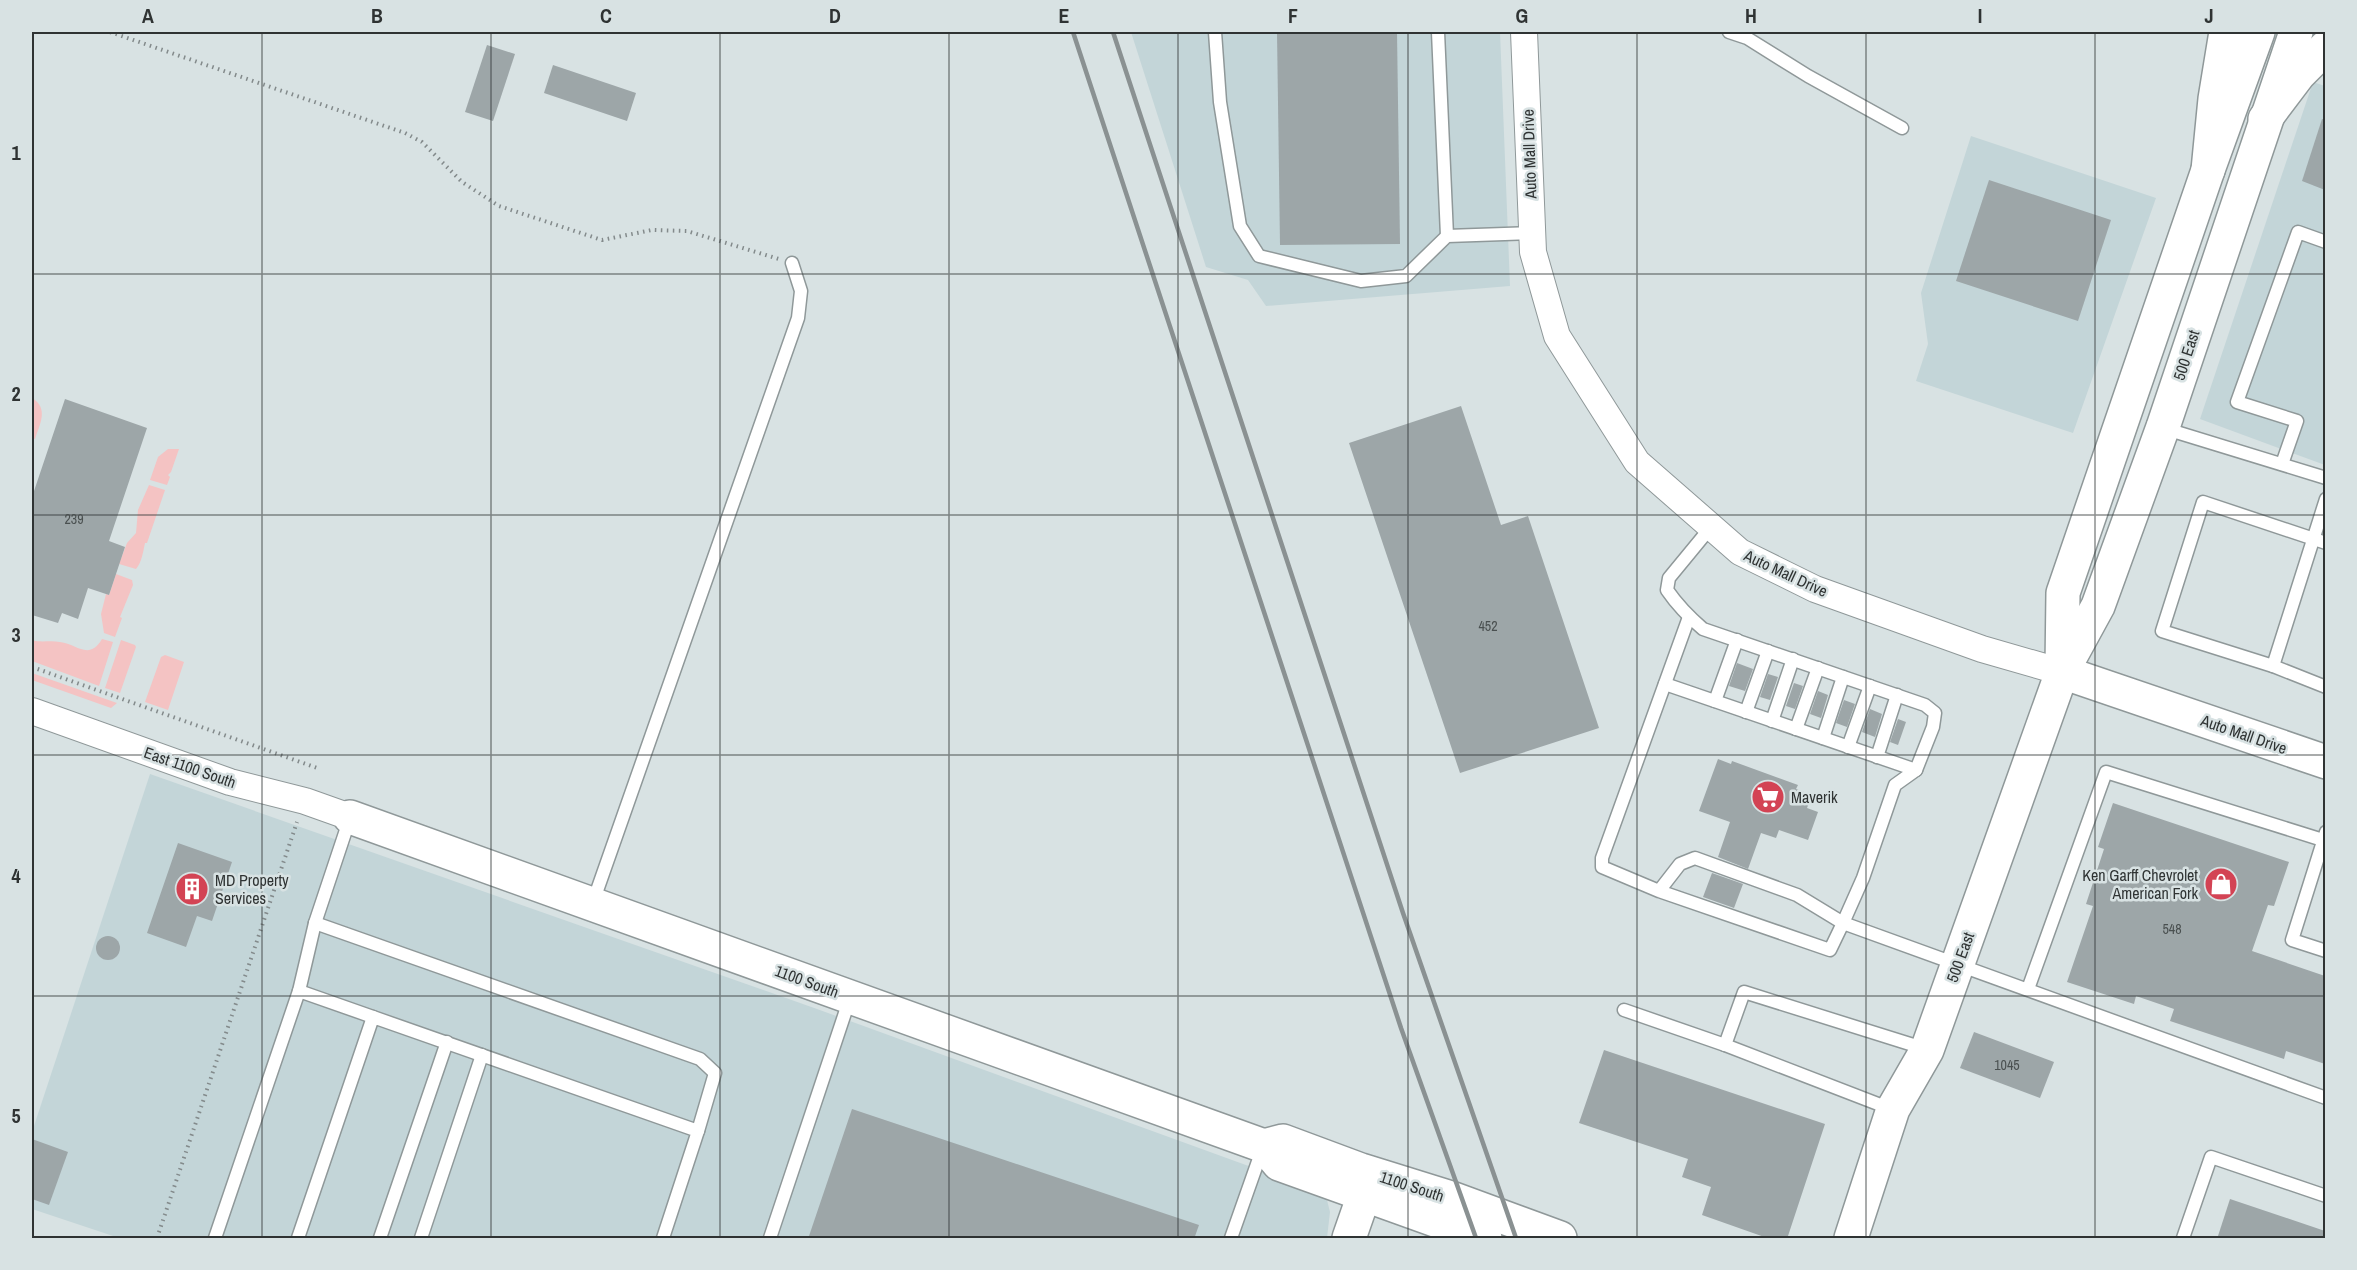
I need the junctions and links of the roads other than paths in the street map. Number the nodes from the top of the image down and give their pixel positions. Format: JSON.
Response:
{"nodes":[{"id":1,"x":1215,"y":32,"type":"edge"},
{"id":2,"x":1438,"y":32,"type":"edge"},
{"id":3,"x":1524,"y":32,"type":"edge"},
{"id":4,"x":1729,"y":32,"type":"edge"},
{"id":5,"x":2226,"y":32,"type":"edge"},
{"id":6,"x":2258,"y":32,"type":"edge"},
{"id":7,"x":2296,"y":32,"type":"edge"},
{"id":8,"x":2325,"y":47,"type":"edge"},
{"id":9,"x":2265,"y":119,"type":"junction"},
{"id":10,"x":1902,"y":129,"type":"dead end"},
{"id":11,"x":2208,"y":170,"type":"junction"},
{"id":12,"x":1532,"y":233,"type":"junction"},
{"id":13,"x":1447,"y":236,"type":"junction"},
{"id":14,"x":2325,"y":242,"type":"edge"},
{"id":15,"x":792,"y":263,"type":"road end"},
{"id":16,"x":2163,"y":428,"type":"junction"},
{"id":17,"x":2282,"y":464,"type":"junction"},
{"id":18,"x":2325,"y":478,"type":"edge"},
{"id":19,"x":2325,"y":499,"type":"edge"},
{"id":20,"x":1711,"y":526,"type":"junction"},
{"id":21,"x":2319,"y":541,"type":"edge"},
{"id":22,"x":1689,"y":617,"type":"junction"},
{"id":23,"x":1737,"y":640,"type":"junction"},
{"id":24,"x":1768,"y":651,"type":"junction"},
{"id":25,"x":1793,"y":660,"type":"junction"},
{"id":26,"x":2274,"y":666,"type":"junction"},
{"id":27,"x":1818,"y":668,"type":"junction"},
{"id":28,"x":2061,"y":672,"type":"junction"},
{"id":29,"x":1843,"y":677,"type":"junction"},
{"id":30,"x":1665,"y":684,"type":"junction"},
{"id":31,"x":1870,"y":686,"type":"junction"},
{"id":32,"x":2325,"y":687,"type":"edge"},
{"id":33,"x":1897,"y":695,"type":"junction"},
{"id":34,"x":1715,"y":701,"type":"junction"},
{"id":35,"x":32,"y":711,"type":"edge"},
{"id":36,"x":1746,"y":712,"type":"junction"},
{"id":37,"x":1772,"y":721,"type":"junction"},
{"id":38,"x":1796,"y":729,"type":"junction"},
{"id":39,"x":1823,"y":738,"type":"junction"},
{"id":40,"x":1848,"y":747,"type":"junction"},
{"id":41,"x":1877,"y":757,"type":"junction"},
{"id":42,"x":2325,"y":762,"type":"edge"},
{"id":43,"x":1916,"y":770,"type":"junction"},
{"id":44,"x":350,"y":817,"type":"junction"},
{"id":45,"x":2325,"y":838,"type":"edge"},
{"id":46,"x":1659,"y":891,"type":"junction"},
{"id":47,"x":593,"y":903,"type":"junction"},
{"id":48,"x":315,"y":923,"type":"junction"},
{"id":49,"x":1843,"y":923,"type":"junction"},
{"id":50,"x":2325,"y":951,"type":"edge"},
{"id":51,"x":1958,"y":963,"type":"junction"},
{"id":52,"x":2028,"y":989,"type":"junction"},
{"id":53,"x":299,"y":991,"type":"junction"},
{"id":54,"x":850,"y":996,"type":"junction"},
{"id":55,"x":1624,"y":1010,"type":"dead end"},
{"id":56,"x":374,"y":1017,"type":"junction"},
{"id":57,"x":447,"y":1042,"type":"junction"},
{"id":58,"x":1725,"y":1045,"type":"junction"},
{"id":59,"x":1927,"y":1050,"type":"junction"},
{"id":60,"x":482,"y":1055,"type":"junction"},
{"id":61,"x":2325,"y":1098,"type":"edge"},
{"id":62,"x":1893,"y":1109,"type":"junction"},
{"id":63,"x":698,"y":1131,"type":"junction"},
{"id":64,"x":1264,"y":1146,"type":"junction"},
{"id":65,"x":1364,"y":1196,"type":"junction"},
{"id":66,"x":2325,"y":1196,"type":"edge"},
{"id":67,"x":215,"y":1239,"type":"edge"},
{"id":68,"x":298,"y":1239,"type":"edge"},
{"id":69,"x":380,"y":1239,"type":"edge"},
{"id":70,"x":421,"y":1239,"type":"edge"},
{"id":71,"x":663,"y":1239,"type":"edge"},
{"id":72,"x":770,"y":1239,"type":"edge"},
{"id":73,"x":1231,"y":1239,"type":"edge"},
{"id":74,"x":1349,"y":1239,"type":"edge"},
{"id":75,"x":1485,"y":1239,"type":"edge"},
{"id":76,"x":1560,"y":1239,"type":"edge"},
{"id":77,"x":1851,"y":1239,"type":"edge"},
{"id":78,"x":2183,"y":1239,"type":"edge"}],
"edges":[{"from":1,"to":13,"type":"lane"},
{"from":2,"to":13,"type":"lane"},
{"from":3,"to":12,"type":"street","name":"Auto Mall Drive"},
{"from":4,"to":10,"type":"lane"},
{"from":5,"to":11,"type":"main road"},
{"from":6,"to":11,"type":"main road","name":"500 East"},
{"from":7,"to":9,"type":"main road","name":"500 East"},
{"from":8,"to":9,"type":"main road"},
{"from":9,"to":16,"type":"main road","name":"500 East"},
{"from":11,"to":28,"type":"main road","name":"500 East"},
{"from":12,"to":13,"type":"lane"},
{"from":12,"to":20,"type":"street","name":"Auto Mall Drive"},
{"from":14,"to":17,"type":"lane"},
{"from":15,"to":47,"type":"lane"},
{"from":16,"to":17,"type":"lane"},
{"from":16,"to":28,"type":"main road","name":"500 East"},
{"from":17,"to":18,"type":"lane"},
{"from":19,"to":21,"type":"lane"},
{"from":20,"to":22,"type":"lane"},
{"from":20,"to":28,"type":"street","name":"Auto Mall Drive"},
{"from":21,"to":26,"type":"lane"},
{"from":21,"to":26,"type":"lane"},
{"from":22,"to":23,"type":"lane"},
{"from":22,"to":30,"type":"lane"},
{"from":23,"to":24,"type":"lane"},
{"from":23,"to":34,"type":"lane"},
{"from":24,"to":25,"type":"lane"},
{"from":24,"to":36,"type":"lane"},
{"from":25,"to":27,"type":"lane"},
{"from":25,"to":37,"type":"lane"},
{"from":26,"to":32,"type":"lane"},
{"from":27,"to":29,"type":"lane"},
{"from":27,"to":38,"type":"lane"},
{"from":28,"to":42,"type":"main road","name":"Auto Mall Drive"},
{"from":28,"to":51,"type":"main road","name":"500 East"},
{"from":29,"to":31,"type":"lane"},
{"from":29,"to":39,"type":"lane"},
{"from":30,"to":34,"type":"lane"},
{"from":30,"to":46,"type":"lane"},
{"from":31,"to":33,"type":"lane"},
{"from":31,"to":40,"type":"lane"},
{"from":33,"to":41,"type":"lane"},
{"from":33,"to":43,"type":"lane"},
{"from":34,"to":36,"type":"lane"},
{"from":35,"to":44,"type":"street","name":"East 1100 South"},
{"from":36,"to":37,"type":"lane"},
{"from":37,"to":38,"type":"lane"},
{"from":38,"to":39,"type":"lane"},
{"from":39,"to":40,"type":"lane"},
{"from":40,"to":41,"type":"lane"},
{"from":41,"to":43,"type":"lane"},
{"from":43,"to":49,"type":"lane"},
{"from":44,"to":47,"type":"main road","name":"1100 South"},
{"from":44,"to":48,"type":"lane"},
{"from":45,"to":50,"type":"lane"},
{"from":45,"to":52,"type":"lane"},
{"from":46,"to":49,"type":"lane"},
{"from":46,"to":49,"type":"lane"},
{"from":47,"to":54,"type":"main road","name":"1100 South"},
{"from":48,"to":53,"type":"lane"},
{"from":48,"to":63,"type":"lane"},
{"from":49,"to":51,"type":"lane"},
{"from":51,"to":52,"type":"lane"},
{"from":51,"to":59,"type":"main road","name":"500 East"},
{"from":52,"to":61,"type":"lane"},
{"from":53,"to":56,"type":"lane"},
{"from":53,"to":67,"type":"lane"},
{"from":54,"to":64,"type":"main road","name":"1100 South"},
{"from":54,"to":72,"type":"lane"},
{"from":55,"to":58,"type":"lane"},
{"from":56,"to":57,"type":"lane"},
{"from":56,"to":68,"type":"lane"},
{"from":57,"to":60,"type":"lane"},
{"from":57,"to":69,"type":"lane"},
{"from":58,"to":59,"type":"lane"},
{"from":58,"to":62,"type":"lane"},
{"from":59,"to":62,"type":"main road","name":"500 East"},
{"from":60,"to":63,"type":"lane"},
{"from":60,"to":70,"type":"lane"},
{"from":62,"to":77,"type":"main road","name":"500 East"},
{"from":63,"to":71,"type":"lane"},
{"from":64,"to":65,"type":"main road","name":"1100 South"},
{"from":64,"to":73,"type":"lane"},
{"from":64,"to":76,"type":"main road","name":"1100 South"},
{"from":65,"to":74,"type":"main road"},
{"from":65,"to":75,"type":"main road","name":"1100 South"},
{"from":66,"to":78,"type":"lane"}]}
